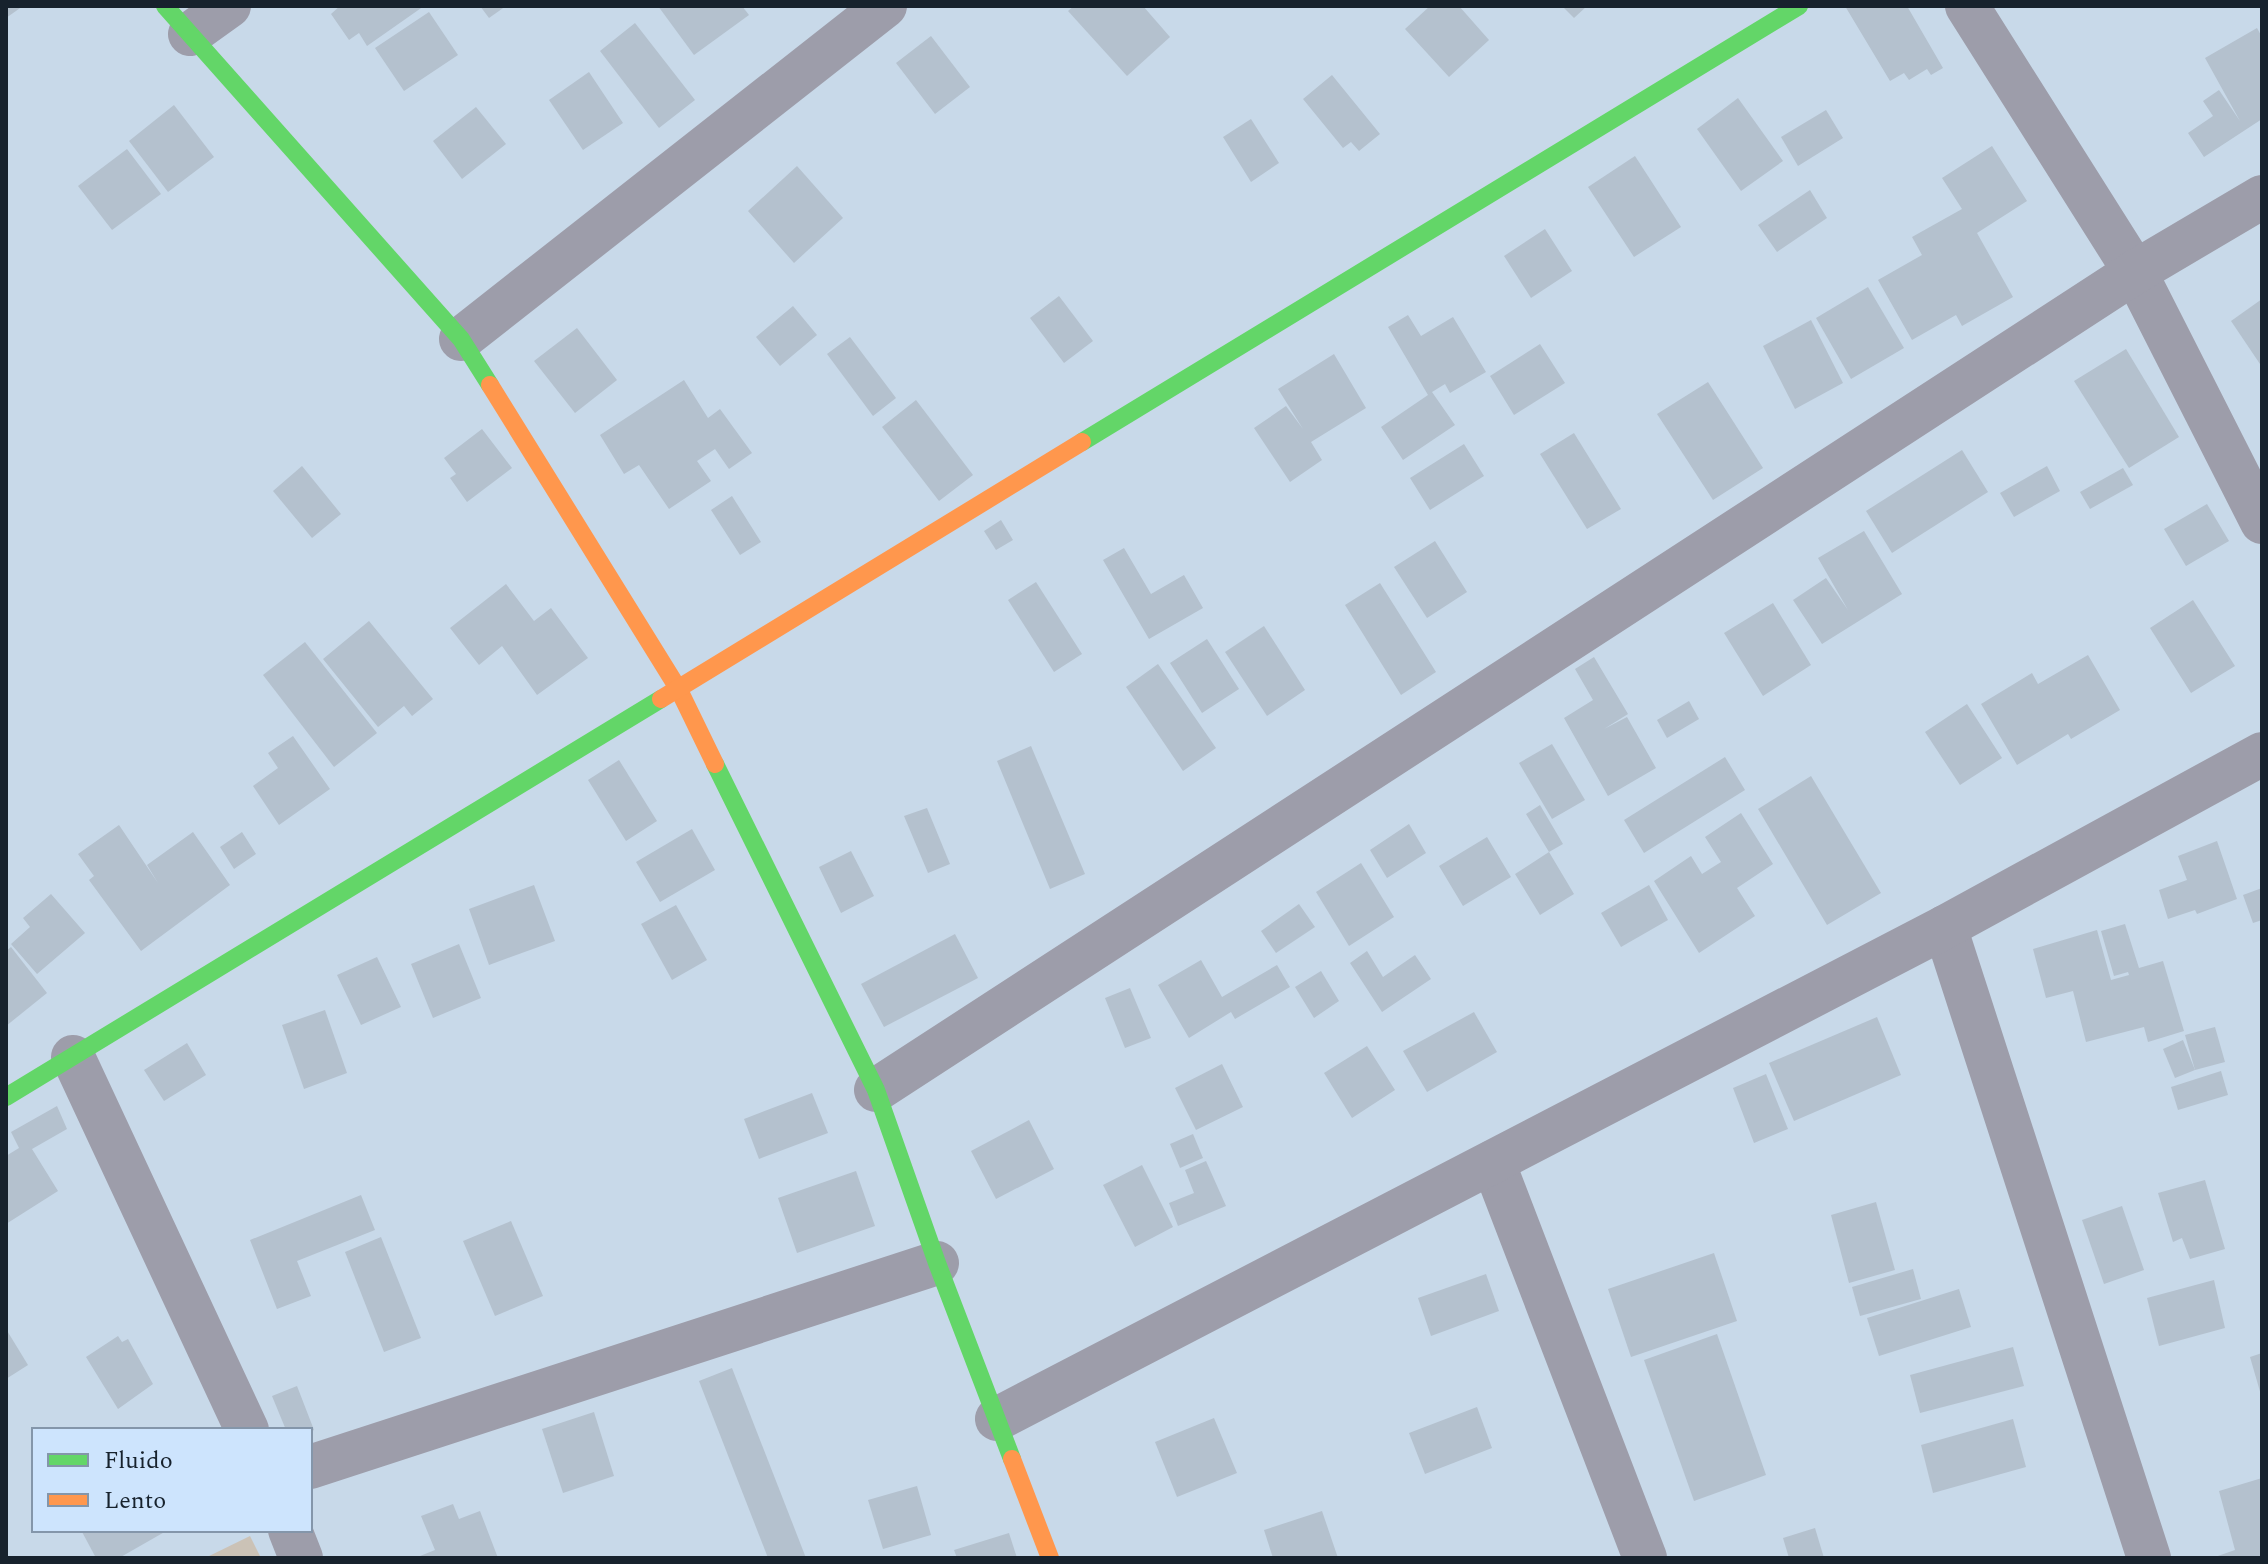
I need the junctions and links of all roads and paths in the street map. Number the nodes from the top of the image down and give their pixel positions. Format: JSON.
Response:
{"nodes":[{"id":1,"x":229,"y":6,"type":"edge"},
{"id":2,"x":885,"y":6,"type":"edge"},
{"id":3,"x":1799,"y":6,"type":"edge"},
{"id":4,"x":1967,"y":6,"type":"edge"},
{"id":5,"x":178,"y":20,"type":"edge"},
{"id":6,"x":2262,"y":197,"type":"edge"},
{"id":7,"x":2135,"y":272,"type":"junction"},
{"id":8,"x":461,"y":339,"type":"junction"},
{"id":9,"x":2262,"y":522,"type":"edge"},
{"id":10,"x":679,"y":690,"type":"junction"},
{"id":11,"x":2262,"y":754,"type":"edge"},
{"id":12,"x":1945,"y":927,"type":"junction"},
{"id":13,"x":73,"y":1057,"type":"junction"},
{"id":14,"x":876,"y":1090,"type":"junction"},
{"id":15,"x":6,"y":1097,"type":"edge"},
{"id":16,"x":1493,"y":1162,"type":"junction"},
{"id":17,"x":937,"y":1263,"type":"junction"},
{"id":18,"x":997,"y":1419,"type":"junction"},
{"id":19,"x":246,"y":1428,"type":"edge"},
{"id":20,"x":312,"y":1466,"type":"edge"},
{"id":21,"x":291,"y":1532,"type":"edge"},
{"id":22,"x":301,"y":1558,"type":"edge"},
{"id":23,"x":1050,"y":1558,"type":"edge"},
{"id":24,"x":1645,"y":1558,"type":"edge"},
{"id":25,"x":2149,"y":1558,"type":"edge"}],
"edges":[{"from":1,"to":5,"type":"street"},
{"from":2,"to":8,"type":"street"},
{"from":3,"to":10,"type":"street"},
{"from":4,"to":7,"type":"street"},
{"from":5,"to":8,"type":"street"},
{"from":6,"to":7,"type":"street"},
{"from":7,"to":9,"type":"street"},
{"from":7,"to":14,"type":"street"},
{"from":8,"to":10,"type":"street"},
{"from":10,"to":13,"type":"street"},
{"from":10,"to":14,"type":"street"},
{"from":11,"to":12,"type":"street"},
{"from":12,"to":16,"type":"street"},
{"from":12,"to":25,"type":"street"},
{"from":13,"to":15,"type":"street"},
{"from":13,"to":19,"type":"street"},
{"from":14,"to":17,"type":"street"},
{"from":16,"to":18,"type":"street"},
{"from":16,"to":24,"type":"street"},
{"from":17,"to":18,"type":"street"},
{"from":17,"to":20,"type":"street"},
{"from":18,"to":23,"type":"street"},
{"from":21,"to":22,"type":"street"}]}
